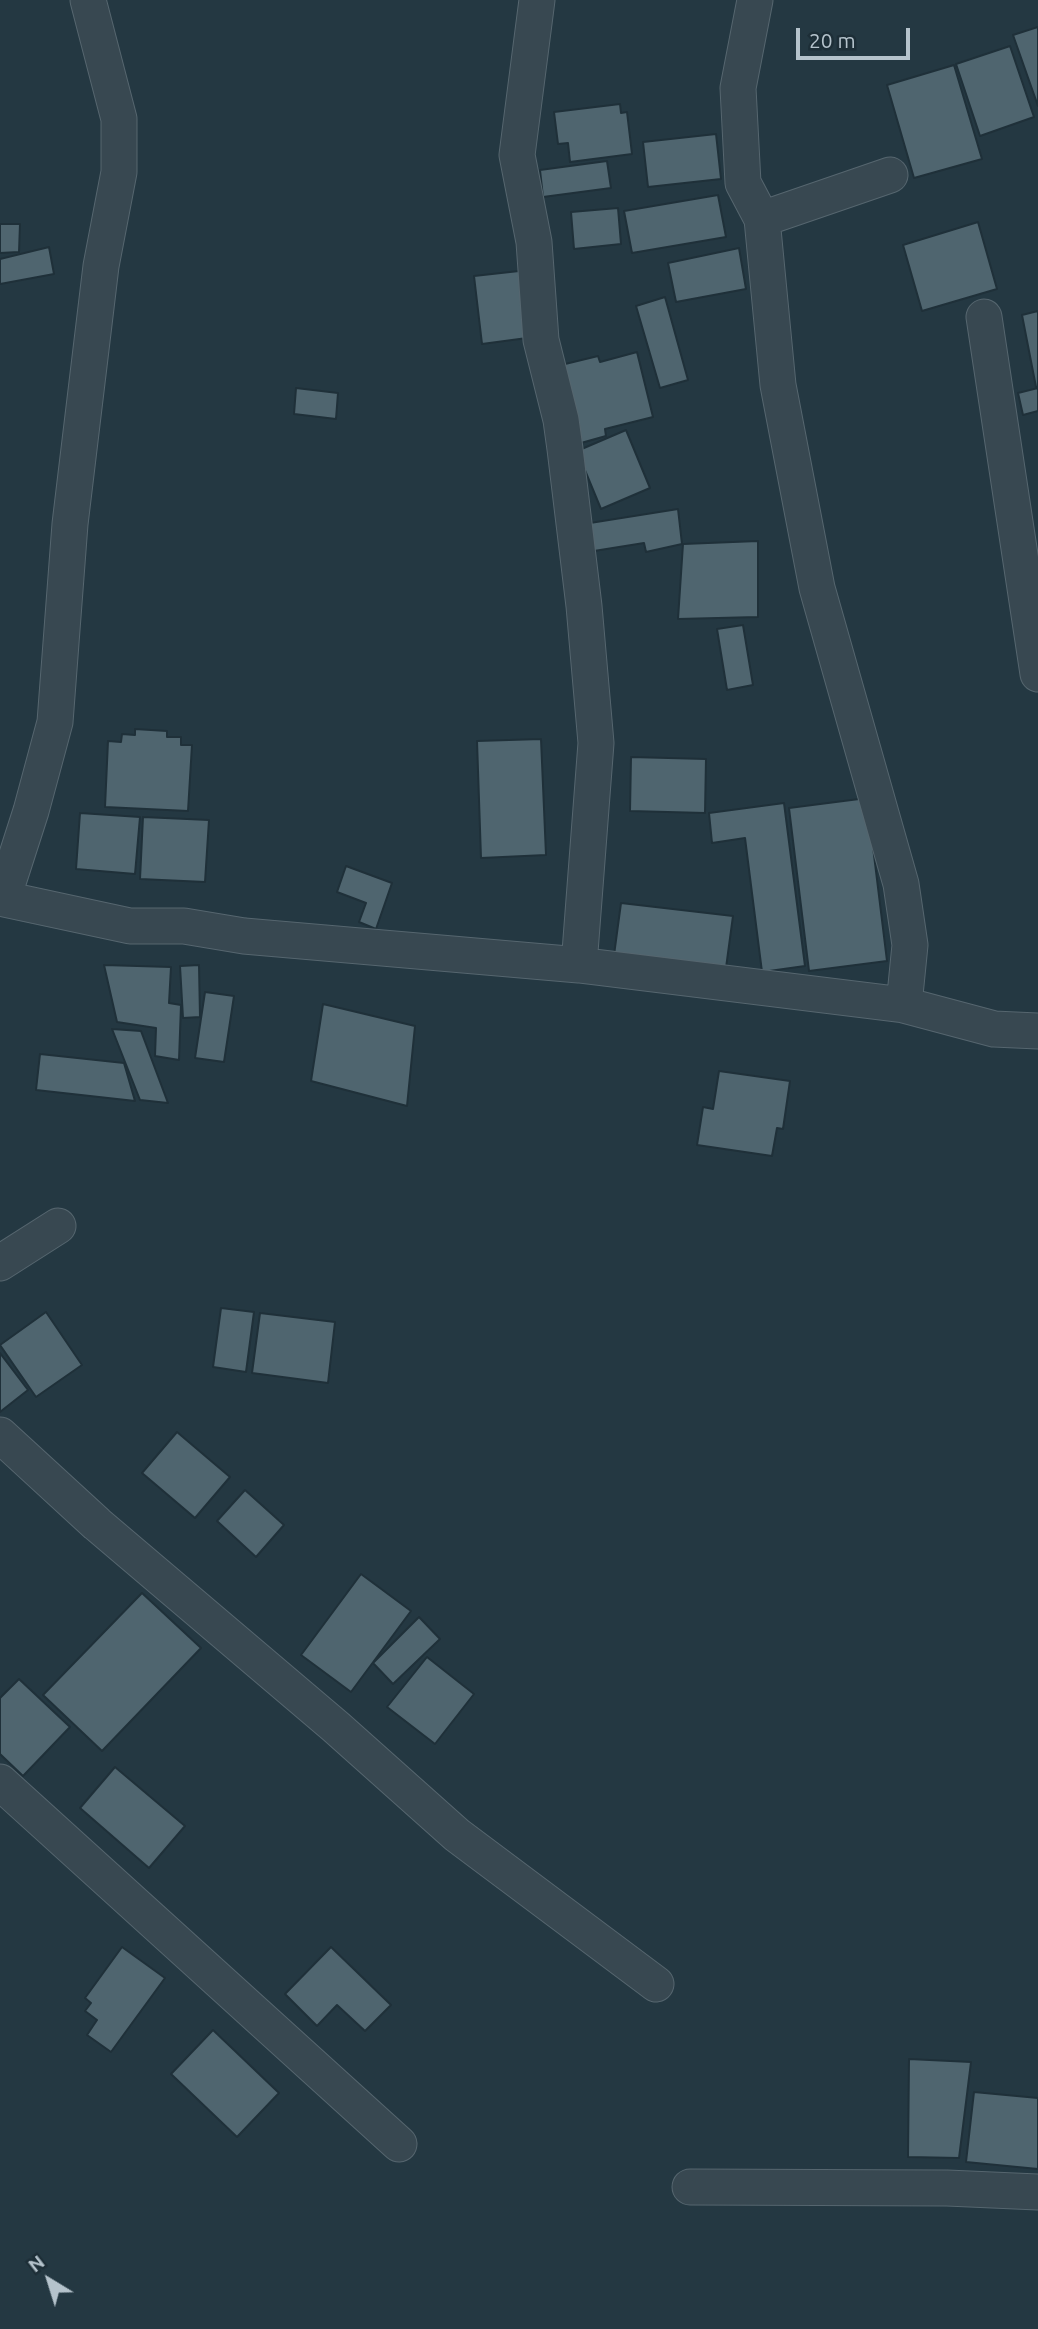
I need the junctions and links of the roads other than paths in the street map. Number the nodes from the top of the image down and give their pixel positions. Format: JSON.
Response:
{"nodes":[{"id":1,"x":88,"y":0,"type":"edge"},
{"id":2,"x":537,"y":0,"type":"edge"},
{"id":3,"x":755,"y":0,"type":"edge"},
{"id":4,"x":890,"y":175,"type":"dead end"},
{"id":5,"x":762,"y":219,"type":"junction"},
{"id":6,"x":984,"y":317,"type":"dead end"},
{"id":7,"x":1038,"y":674,"type":"edge"},
{"id":8,"x":2,"y":898,"type":"edge"},
{"id":9,"x":579,"y":965,"type":"junction"},
{"id":10,"x":904,"y":1005,"type":"junction"},
{"id":11,"x":1038,"y":1031,"type":"edge"},
{"id":12,"x":58,"y":1226,"type":"dead end"},
{"id":13,"x":0,"y":1263,"type":"edge"},
{"id":14,"x":0,"y":1435,"type":"edge"},
{"id":15,"x":0,"y":1782,"type":"edge"},
{"id":16,"x":656,"y":1984,"type":"dead end"},
{"id":17,"x":399,"y":2144,"type":"dead end"},
{"id":18,"x":690,"y":2187,"type":"dead end"},
{"id":19,"x":1038,"y":2192,"type":"edge"}],
"edges":[{"from":1,"to":8,"type":"street"},
{"from":2,"to":9,"type":"street"},
{"from":3,"to":5,"type":"street"},
{"from":4,"to":5,"type":"street"},
{"from":5,"to":10,"type":"street"},
{"from":6,"to":7,"type":"street"},
{"from":8,"to":9,"type":"street"},
{"from":9,"to":10,"type":"street"},
{"from":10,"to":11,"type":"street"},
{"from":12,"to":13,"type":"street"},
{"from":14,"to":16,"type":"street"},
{"from":15,"to":17,"type":"street"},
{"from":18,"to":19,"type":"street"}]}
